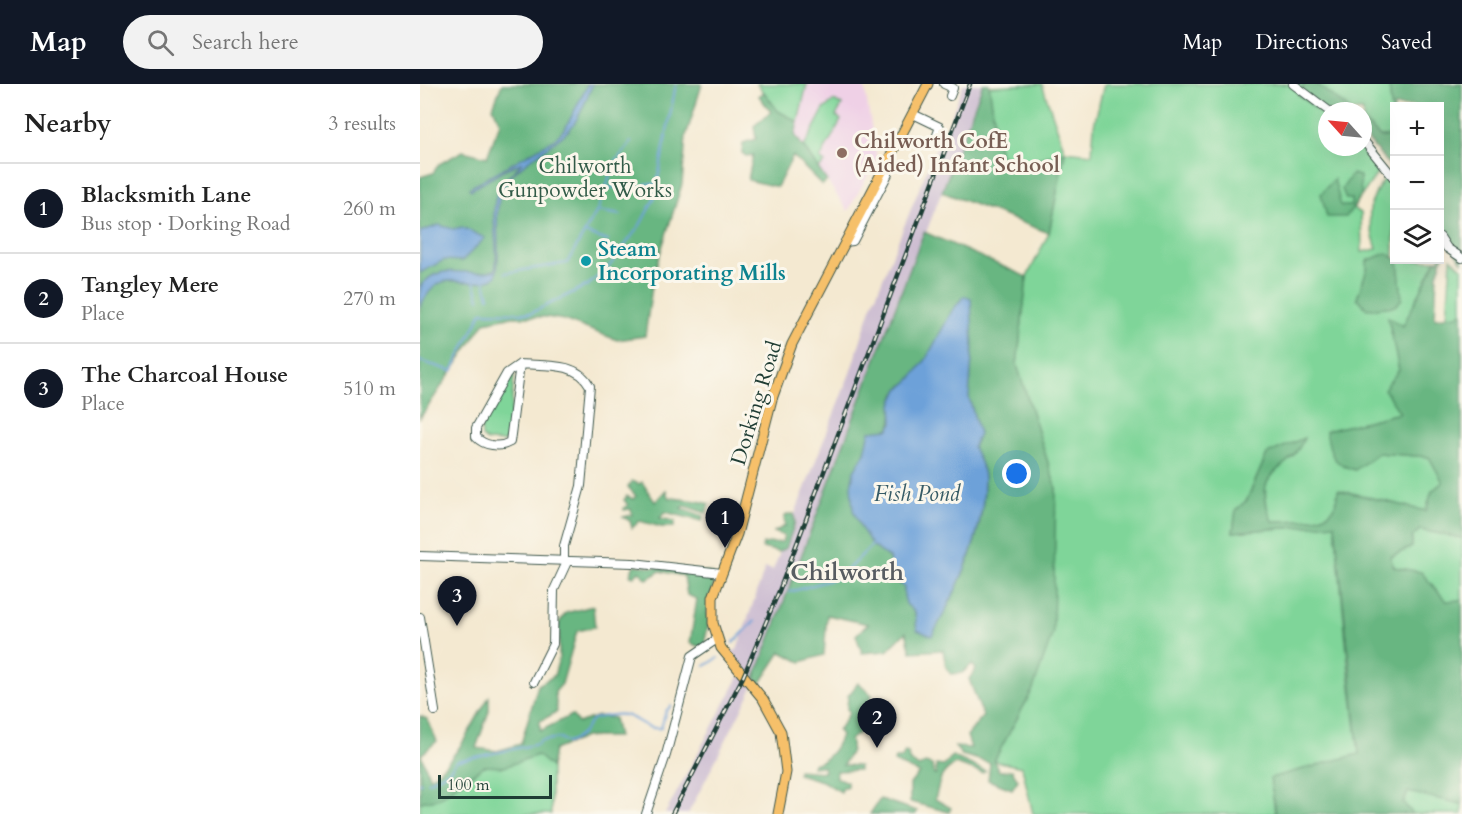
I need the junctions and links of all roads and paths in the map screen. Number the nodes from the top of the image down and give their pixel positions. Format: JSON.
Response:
{"nodes":[{"id":1,"x":928,"y":84,"type":"edge"},
{"id":2,"x":944,"y":84,"type":"edge"},
{"id":3,"x":1293,"y":84,"type":"edge"},
{"id":4,"x":952,"y":89,"type":"edge"},
{"id":5,"x":1318,"y":103,"type":"edge"},
{"id":6,"x":913,"y":114,"type":"junction"},
{"id":7,"x":939,"y":128,"type":"dead end"},
{"id":8,"x":1372,"y":151,"type":"edge"},
{"id":9,"x":1390,"y":172,"type":"edge"},
{"id":10,"x":888,"y":174,"type":"dead end"},
{"id":11,"x":869,"y":203,"type":"junction"},
{"id":12,"x":1444,"y":243,"type":"edge"},
{"id":13,"x":1462,"y":258,"type":"edge"},
{"id":14,"x":520,"y":364,"type":"junction"},
{"id":15,"x":420,"y":556,"type":"edge"},
{"id":16,"x":565,"y":561,"type":"junction"},
{"id":17,"x":722,"y":573,"type":"junction"},
{"id":18,"x":420,"y":617,"type":"edge"},
{"id":19,"x":717,"y":639,"type":"junction"},
{"id":20,"x":534,"y":682,"type":"dead end"},
{"id":21,"x":435,"y":711,"type":"dead end"},
{"id":22,"x":646,"y":814,"type":"edge"},
{"id":23,"x":778,"y":814,"type":"edge"}],
"edges":[{"from":1,"to":6,"type":"main road","name":"Dorking Road"},
{"from":2,"to":4,"type":"street"},
{"from":3,"to":5,"type":"street"},
{"from":6,"to":7,"type":"street"},
{"from":6,"to":11,"type":"main road","name":"Dorking Road"},
{"from":8,"to":9,"type":"street"},
{"from":10,"to":11,"type":"street"},
{"from":11,"to":17,"type":"main road","name":"Dorking Road"},
{"from":12,"to":13,"type":"street"},
{"from":14,"to":14,"type":"street"},
{"from":14,"to":16,"type":"street"},
{"from":15,"to":16,"type":"street"},
{"from":16,"to":17,"type":"street"},
{"from":16,"to":20,"type":"street"},
{"from":17,"to":19,"type":"main road","name":"Dorking Road"},
{"from":18,"to":21,"type":"street"},
{"from":19,"to":22,"type":"street"},
{"from":19,"to":23,"type":"main road","name":"Dorking Road"}]}
